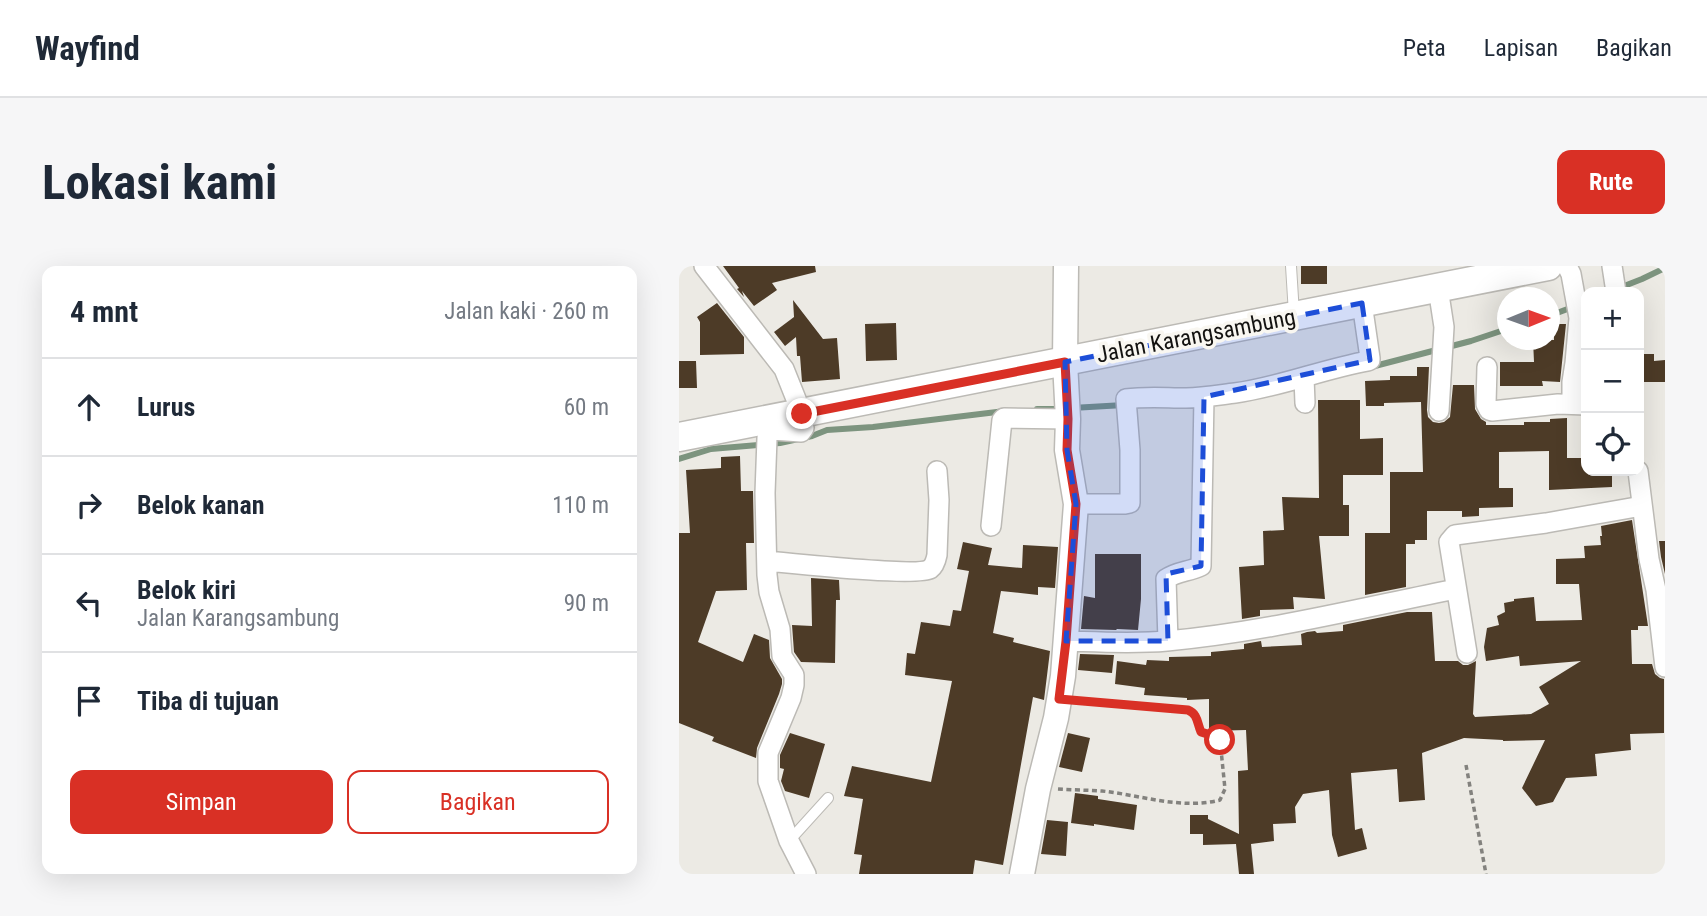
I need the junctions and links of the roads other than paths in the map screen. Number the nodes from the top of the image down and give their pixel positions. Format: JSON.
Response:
{"nodes":[{"id":1,"x":704,"y":266,"type":"edge"},
{"id":2,"x":1066,"y":266,"type":"edge"},
{"id":3,"x":1291,"y":266,"type":"edge"},
{"id":4,"x":1548,"y":266,"type":"edge"},
{"id":5,"x":1567,"y":266,"type":"edge"},
{"id":6,"x":1437,"y":288,"type":"junction"},
{"id":7,"x":1362,"y":303,"type":"junction"},
{"id":8,"x":1294,"y":317,"type":"junction"},
{"id":9,"x":1065,"y":362,"type":"junction"},
{"id":10,"x":1487,"y":367,"type":"dead end"},
{"id":11,"x":1304,"y":380,"type":"junction"},
{"id":12,"x":1204,"y":397,"type":"junction"},
{"id":13,"x":1305,"y":403,"type":"dead end"},
{"id":14,"x":1579,"y":404,"type":"edge"},
{"id":15,"x":1067,"y":410,"type":"junction"},
{"id":16,"x":1439,"y":411,"type":"dead end"},
{"id":17,"x":802,"y":414,"type":"junction"},
{"id":18,"x":679,"y":437,"type":"edge"},
{"id":19,"x":937,"y":471,"type":"dead end"},
{"id":20,"x":1639,"y":476,"type":"edge"},
{"id":21,"x":1076,"y":504,"type":"junction"},
{"id":22,"x":1643,"y":506,"type":"junction"},
{"id":23,"x":991,"y":526,"type":"dead end"},
{"id":24,"x":767,"y":561,"type":"junction"},
{"id":25,"x":1456,"y":589,"type":"junction"},
{"id":26,"x":1066,"y":641,"type":"junction"},
{"id":27,"x":1168,"y":641,"type":"junction"},
{"id":28,"x":1467,"y":653,"type":"dead end"},
{"id":29,"x":1665,"y":667,"type":"edge"},
{"id":30,"x":828,"y":797,"type":"dead end"},
{"id":31,"x":789,"y":841,"type":"junction"},
{"id":32,"x":806,"y":874,"type":"edge"},
{"id":33,"x":1022,"y":874,"type":"edge"}],
"edges":[{"from":1,"to":17,"type":"street"},
{"from":2,"to":9,"type":"street"},
{"from":3,"to":8,"type":"lane"},
{"from":4,"to":6,"type":"main road","name":"Jalan Karangsambung"},
{"from":5,"to":14,"type":"street"},
{"from":6,"to":7,"type":"main road","name":"Jalan Karangsambung"},
{"from":6,"to":16,"type":"street"},
{"from":7,"to":8,"type":"main road","name":"Jalan Karangsambung"},
{"from":7,"to":11,"type":"street"},
{"from":8,"to":9,"type":"main road","name":"Jalan Karangsambung"},
{"from":9,"to":15,"type":"street"},
{"from":9,"to":17,"type":"main road","name":"Jalan Karangsambung"},
{"from":10,"to":14,"type":"street"},
{"from":11,"to":12,"type":"street"},
{"from":11,"to":13,"type":"street"},
{"from":12,"to":21,"type":"street"},
{"from":12,"to":27,"type":"street"},
{"from":15,"to":21,"type":"street"},
{"from":15,"to":23,"type":"street"},
{"from":17,"to":18,"type":"main road","name":"Jalan Karangsambung"},
{"from":17,"to":24,"type":"street"},
{"from":19,"to":24,"type":"street"},
{"from":20,"to":22,"type":"street"},
{"from":21,"to":26,"type":"street"},
{"from":22,"to":25,"type":"street"},
{"from":22,"to":29,"type":"street"},
{"from":24,"to":31,"type":"street"},
{"from":25,"to":27,"type":"street"},
{"from":25,"to":28,"type":"street"},
{"from":26,"to":27,"type":"street"},
{"from":26,"to":33,"type":"street"},
{"from":30,"to":31,"type":"lane"},
{"from":31,"to":32,"type":"street"}]}
